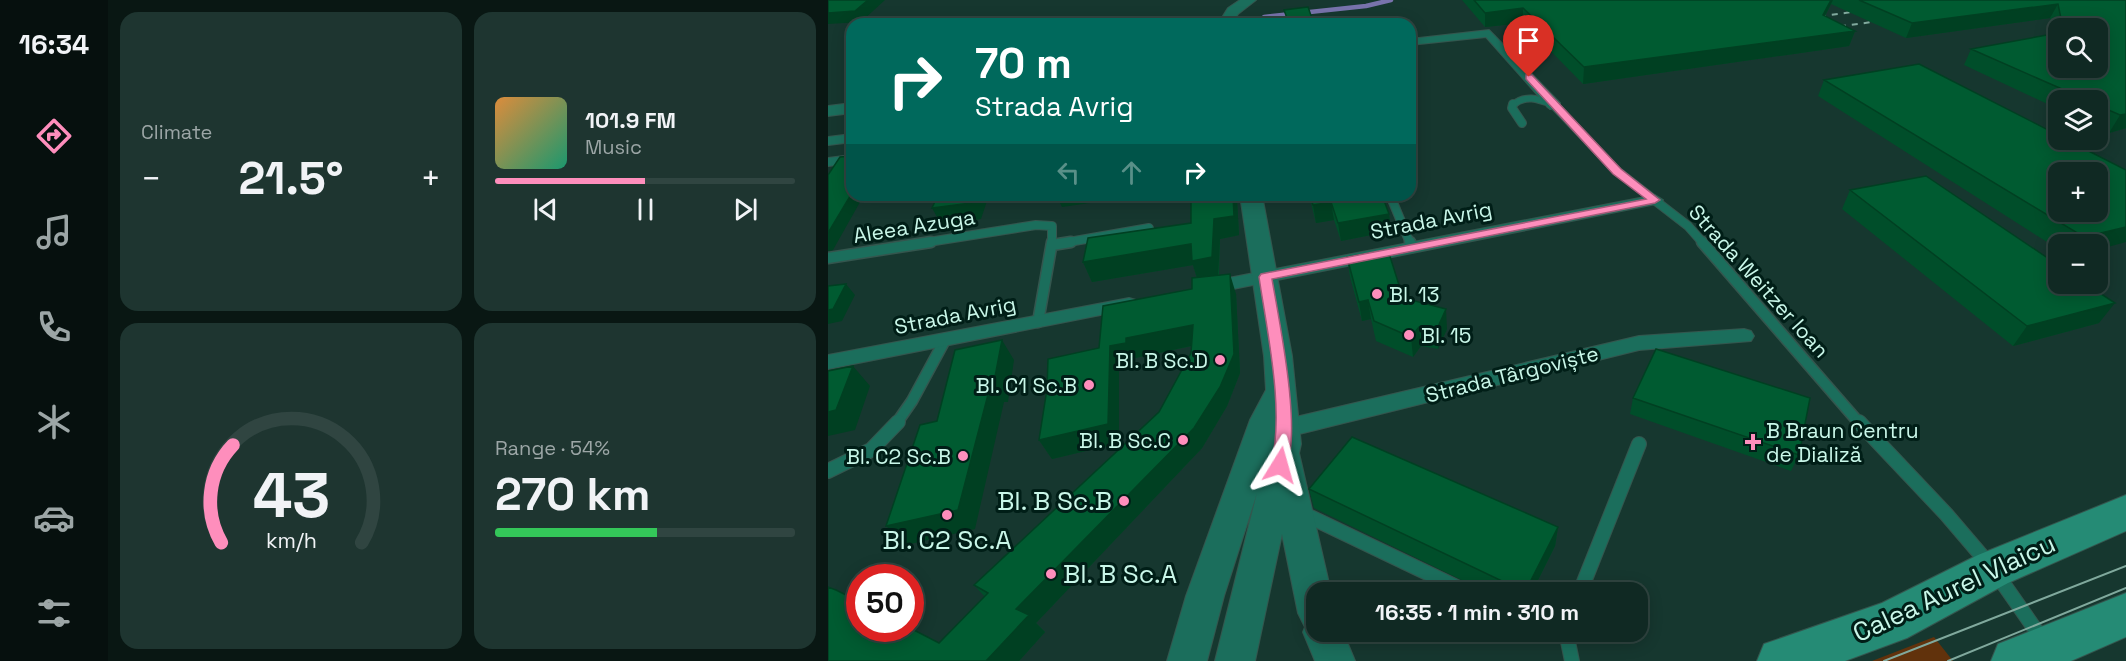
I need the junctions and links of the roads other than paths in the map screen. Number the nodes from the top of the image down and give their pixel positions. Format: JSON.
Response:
{"nodes":[{"id":1,"x":1249,"y":0,"type":"edge"},
{"id":2,"x":1229,"y":18,"type":"edge"},
{"id":3,"x":1416,"y":41,"type":"edge"},
{"id":4,"x":1555,"y":106,"type":"junction"},
{"id":5,"x":846,"y":109,"type":"edge"},
{"id":6,"x":828,"y":111,"type":"edge"},
{"id":7,"x":1522,"y":123,"type":"dead end"},
{"id":8,"x":846,"y":139,"type":"edge"},
{"id":9,"x":828,"y":141,"type":"edge"},
{"id":10,"x":846,"y":160,"type":"edge"},
{"id":11,"x":828,"y":162,"type":"edge"},
{"id":12,"x":1655,"y":200,"type":"junction"},
{"id":13,"x":1252,"y":201,"type":"edge"},
{"id":14,"x":1393,"y":201,"type":"edge"},
{"id":15,"x":1149,"y":228,"type":"edge"},
{"id":16,"x":1052,"y":245,"type":"junction"},
{"id":17,"x":1413,"y":247,"type":"junction"},
{"id":18,"x":828,"y":258,"type":"edge"},
{"id":19,"x":1265,"y":277,"type":"junction"},
{"id":20,"x":1186,"y":292,"type":"edge"},
{"id":21,"x":1152,"y":299,"type":"edge"},
{"id":22,"x":1038,"y":322,"type":"junction"},
{"id":23,"x":1744,"y":336,"type":"dead end"},
{"id":24,"x":945,"y":340,"type":"junction"},
{"id":25,"x":828,"y":362,"type":"edge"},
{"id":26,"x":1280,"y":390,"type":"junction"},
{"id":27,"x":1284,"y":436,"type":"junction"},
{"id":28,"x":1639,"y":444,"type":"dead end"},
{"id":29,"x":828,"y":471,"type":"edge"},
{"id":30,"x":1295,"y":509,"type":"junction"},
{"id":31,"x":2126,"y":512,"type":"edge"},
{"id":32,"x":1993,"y":569,"type":"junction"},
{"id":33,"x":1310,"y":582,"type":"edge"},
{"id":34,"x":1446,"y":582,"type":"edge"},
{"id":35,"x":1584,"y":582,"type":"edge"},
{"id":36,"x":1205,"y":596,"type":"junction"},
{"id":37,"x":2126,"y":615,"type":"edge"},
{"id":38,"x":1327,"y":642,"type":"edge"},
{"id":39,"x":1565,"y":642,"type":"edge"},
{"id":40,"x":2031,"y":654,"type":"edge"},
{"id":41,"x":1170,"y":661,"type":"edge"},
{"id":42,"x":1187,"y":661,"type":"edge"},
{"id":43,"x":1235,"y":661,"type":"edge"},
{"id":44,"x":1335,"y":661,"type":"edge"},
{"id":45,"x":1572,"y":661,"type":"edge"},
{"id":46,"x":1781,"y":661,"type":"edge"}],
"edges":[{"from":1,"to":2,"type":"main road"},
{"from":3,"to":4,"type":"street","name":"Strada Weitzer Ioan"},
{"from":4,"to":7,"type":"lane"},
{"from":4,"to":12,"type":"lane","name":"Strada Weitzer Ioan"},
{"from":5,"to":6,"type":"street"},
{"from":8,"to":9,"type":"lane"},
{"from":10,"to":11,"type":"lane"},
{"from":12,"to":17,"type":"street","name":"Strada Avrig"},
{"from":12,"to":32,"type":"lane","name":"Strada Weitzer Ioan"},
{"from":13,"to":19,"type":"main road"},
{"from":14,"to":17,"type":"lane"},
{"from":15,"to":16,"type":"lane"},
{"from":16,"to":18,"type":"lane","name":"Aleea Azuga"},
{"from":16,"to":22,"type":"lane"},
{"from":17,"to":19,"type":"street","name":"Strada Avrig"},
{"from":19,"to":20,"type":"street","name":"Strada Avrig"},
{"from":19,"to":26,"type":"main road"},
{"from":21,"to":22,"type":"street","name":"Strada Avrig"},
{"from":22,"to":24,"type":"street","name":"Strada Avrig"},
{"from":23,"to":27,"type":"street","name":"Strada Târgoviște"},
{"from":24,"to":25,"type":"street","name":"Strada Avrig"},
{"from":24,"to":29,"type":"lane"},
{"from":26,"to":27,"type":"main road"},
{"from":26,"to":36,"type":"main road"},
{"from":27,"to":30,"type":"main road"},
{"from":27,"to":43,"type":"main road"},
{"from":28,"to":35,"type":"lane"},
{"from":30,"to":33,"type":"main road"},
{"from":30,"to":34,"type":"lane"},
{"from":31,"to":32,"type":"main road","name":"Calea Aurel Vlaicu"},
{"from":32,"to":40,"type":"lane","name":"Strada Weitzer Ioan"},
{"from":32,"to":46,"type":"main road","name":"Calea Aurel Vlaicu"},
{"from":36,"to":41,"type":"main road"},
{"from":36,"to":42,"type":"main road"},
{"from":37,"to":40,"type":"main road"},
{"from":38,"to":44,"type":"main road"},
{"from":39,"to":45,"type":"lane"}]}
